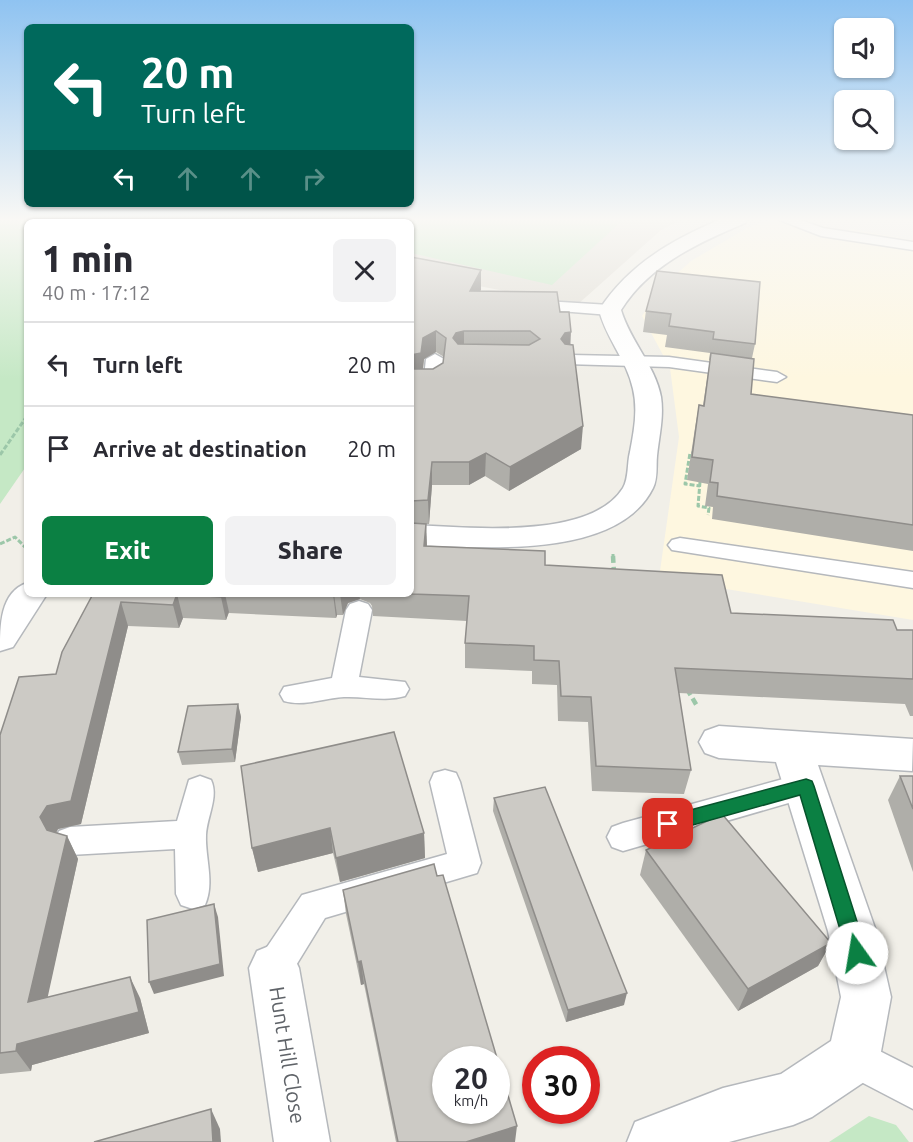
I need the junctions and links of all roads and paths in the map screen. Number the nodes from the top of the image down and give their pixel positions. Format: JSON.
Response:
{"nodes":[{"id":1,"x":643,"y":272,"type":"edge"},
{"id":2,"x":508,"y":303,"type":"edge"},
{"id":3,"x":610,"y":310,"type":"junction"},
{"id":4,"x":435,"y":359,"type":"dead end"},
{"id":5,"x":571,"y":360,"type":"edge"},
{"id":6,"x":634,"y":361,"type":"junction"},
{"id":7,"x":777,"y":377,"type":"dead end"},
{"id":8,"x":414,"y":383,"type":"edge"},
{"id":9,"x":24,"y":420,"type":"edge"},
{"id":10,"x":700,"y":454,"type":"edge"},
{"id":11,"x":0,"y":455,"type":"edge"},
{"id":12,"x":700,"y":486,"type":"dead end"},
{"id":13,"x":595,"y":522,"type":"junction"},
{"id":14,"x":414,"y":535,"type":"edge"},
{"id":15,"x":0,"y":544,"type":"edge"},
{"id":16,"x":680,"y":545,"type":"dead end"},
{"id":17,"x":24,"y":546,"type":"edge"},
{"id":18,"x":913,"y":580,"type":"edge"},
{"id":19,"x":619,"y":582,"type":"edge"},
{"id":20,"x":28,"y":597,"type":"edge"},
{"id":21,"x":359,"y":610,"type":"dead end"},
{"id":22,"x":0,"y":638,"type":"edge"},
{"id":23,"x":683,"y":683,"type":"edge"},
{"id":24,"x":344,"y":687,"type":"junction"},
{"id":25,"x":395,"y":689,"type":"dead end"},
{"id":26,"x":294,"y":694,"type":"dead end"},
{"id":27,"x":719,"y":742,"type":"joint"},
{"id":28,"x":912,"y":754,"type":"edge"},
{"id":29,"x":799,"y":767,"type":"junction"},
{"id":30,"x":445,"y":782,"type":"dead end"},
{"id":31,"x":200,"y":789,"type":"dead end"},
{"id":32,"x":190,"y":834,"type":"junction"},
{"id":33,"x":623,"y":837,"type":"dead end"},
{"id":34,"x":70,"y":841,"type":"dead end"},
{"id":35,"x":193,"y":894,"type":"dead end"},
{"id":36,"x":274,"y":968,"type":"joint"},
{"id":37,"x":854,"y":1057,"type":"junction"},
{"id":38,"x":913,"y":1089,"type":"edge"},
{"id":39,"x":302,"y":1142,"type":"edge"},
{"id":40,"x":656,"y":1142,"type":"edge"}],
"edges":[{"from":1,"to":3,"type":"street"},
{"from":2,"to":3,"type":"lane"},
{"from":3,"to":6,"type":"street"},
{"from":4,"to":8,"type":"lane"},
{"from":5,"to":6,"type":"lane"},
{"from":6,"to":7,"type":"lane"},
{"from":6,"to":13,"type":"street"},
{"from":9,"to":11,"type":"path"},
{"from":10,"to":12,"type":"path"},
{"from":13,"to":14,"type":"street"},
{"from":13,"to":19,"type":"path"},
{"from":15,"to":17,"type":"path"},
{"from":16,"to":18,"type":"lane"},
{"from":20,"to":22,"type":"street"},
{"from":21,"to":24,"type":"lane"},
{"from":23,"to":27,"type":"path"},
{"from":24,"to":25,"type":"lane"},
{"from":24,"to":26,"type":"lane"},
{"from":27,"to":29,"type":"street"},
{"from":28,"to":29,"type":"street"},
{"from":29,"to":33,"type":"lane"},
{"from":29,"to":37,"type":"street"},
{"from":30,"to":36,"type":"lane"},
{"from":31,"to":32,"type":"lane"},
{"from":32,"to":34,"type":"lane"},
{"from":32,"to":35,"type":"lane"},
{"from":36,"to":39,"type":"street","name":"Hunt Hill Close"},
{"from":37,"to":38,"type":"lane"},
{"from":37,"to":40,"type":"street"}]}
